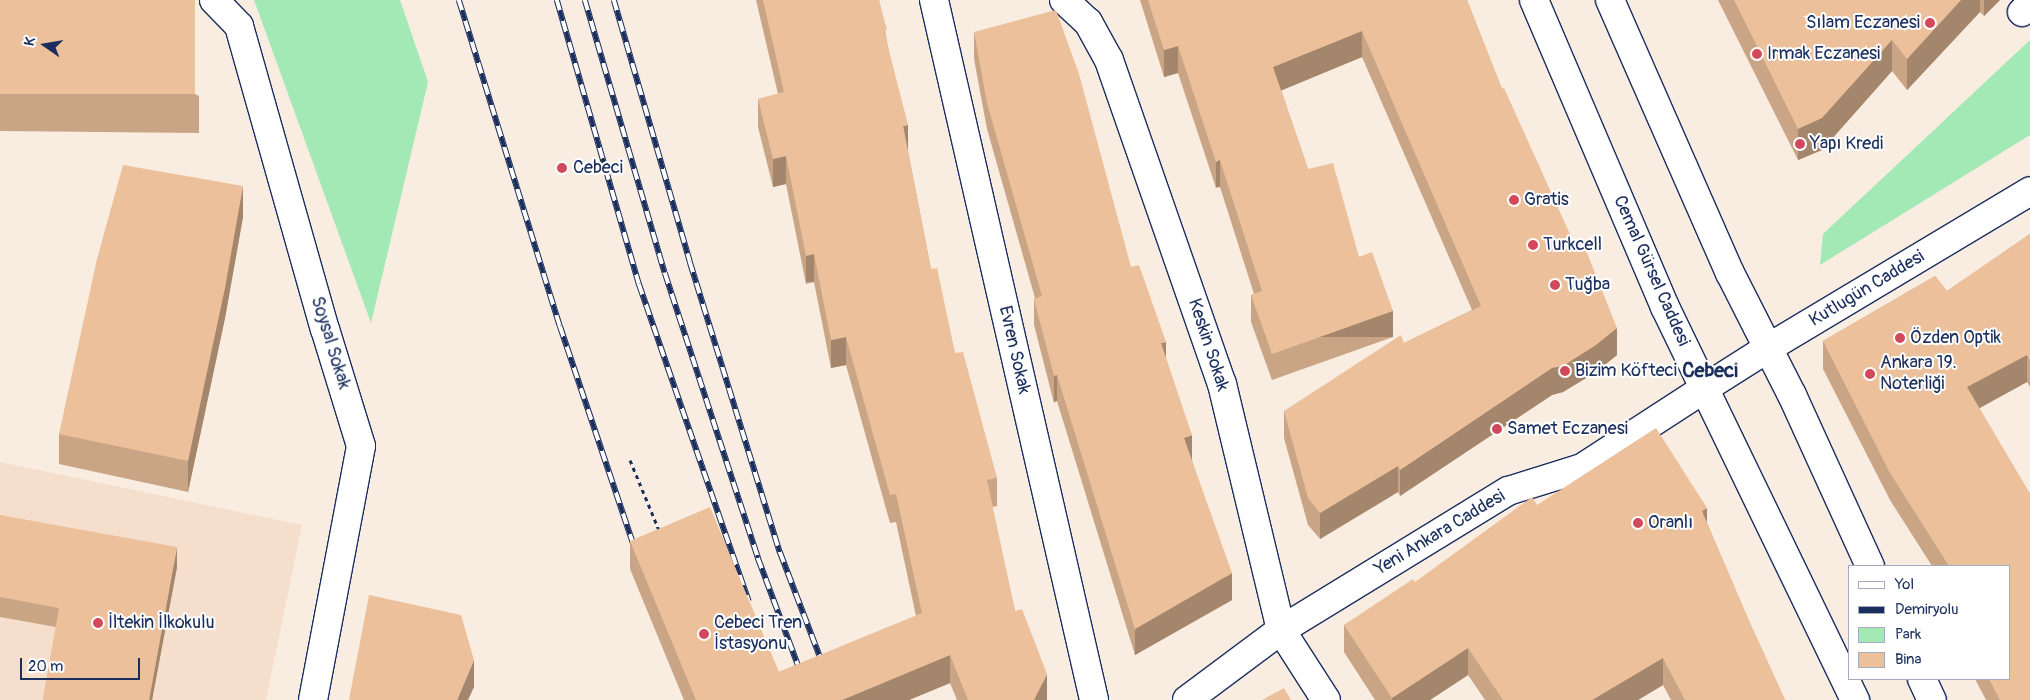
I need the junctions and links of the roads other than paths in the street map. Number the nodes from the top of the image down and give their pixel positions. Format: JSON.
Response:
{"nodes":[{"id":1,"x":214,"y":0,"type":"edge"},
{"id":2,"x":934,"y":0,"type":"edge"},
{"id":3,"x":1064,"y":0,"type":"edge"},
{"id":4,"x":1534,"y":0,"type":"edge"},
{"id":5,"x":1610,"y":0,"type":"edge"},
{"id":6,"x":2030,"y":191,"type":"edge"},
{"id":7,"x":1768,"y":348,"type":"junction"},
{"id":8,"x":1705,"y":388,"type":"junction"},
{"id":9,"x":1870,"y":565,"type":"edge"},
{"id":10,"x":1281,"y":630,"type":"junction"},
{"id":11,"x":1922,"y":680,"type":"edge"},
{"id":12,"x":313,"y":700,"type":"edge"},
{"id":13,"x":1094,"y":700,"type":"edge"},
{"id":14,"x":1187,"y":700,"type":"edge"},
{"id":15,"x":1326,"y":700,"type":"edge"},
{"id":16,"x":1855,"y":700,"type":"edge"},
{"id":17,"x":1932,"y":700,"type":"edge"}],
"edges":[{"from":1,"to":12,"type":"street","name":"Soysal Sokak"},
{"from":2,"to":13,"type":"street","name":"Evren Sokak"},
{"from":3,"to":10,"type":"street","name":"Keskin Sokak"},
{"from":4,"to":8,"type":"street","name":"Cemal Gürsel Caddesi"},
{"from":5,"to":7,"type":"street"},
{"from":6,"to":7,"type":"street","name":"Kutlugün Caddesi"},
{"from":7,"to":8,"type":"street","name":"Kutlugün Caddesi"},
{"from":7,"to":9,"type":"street"},
{"from":8,"to":10,"type":"street","name":"Yeni Ankara Caddesi"},
{"from":8,"to":16,"type":"street","name":"Cemal Gürsel Caddesi"},
{"from":10,"to":14,"type":"street","name":"Yeni Ankara Caddesi"},
{"from":10,"to":15,"type":"street","name":"Keskin Sokak"},
{"from":11,"to":17,"type":"street"}]}
